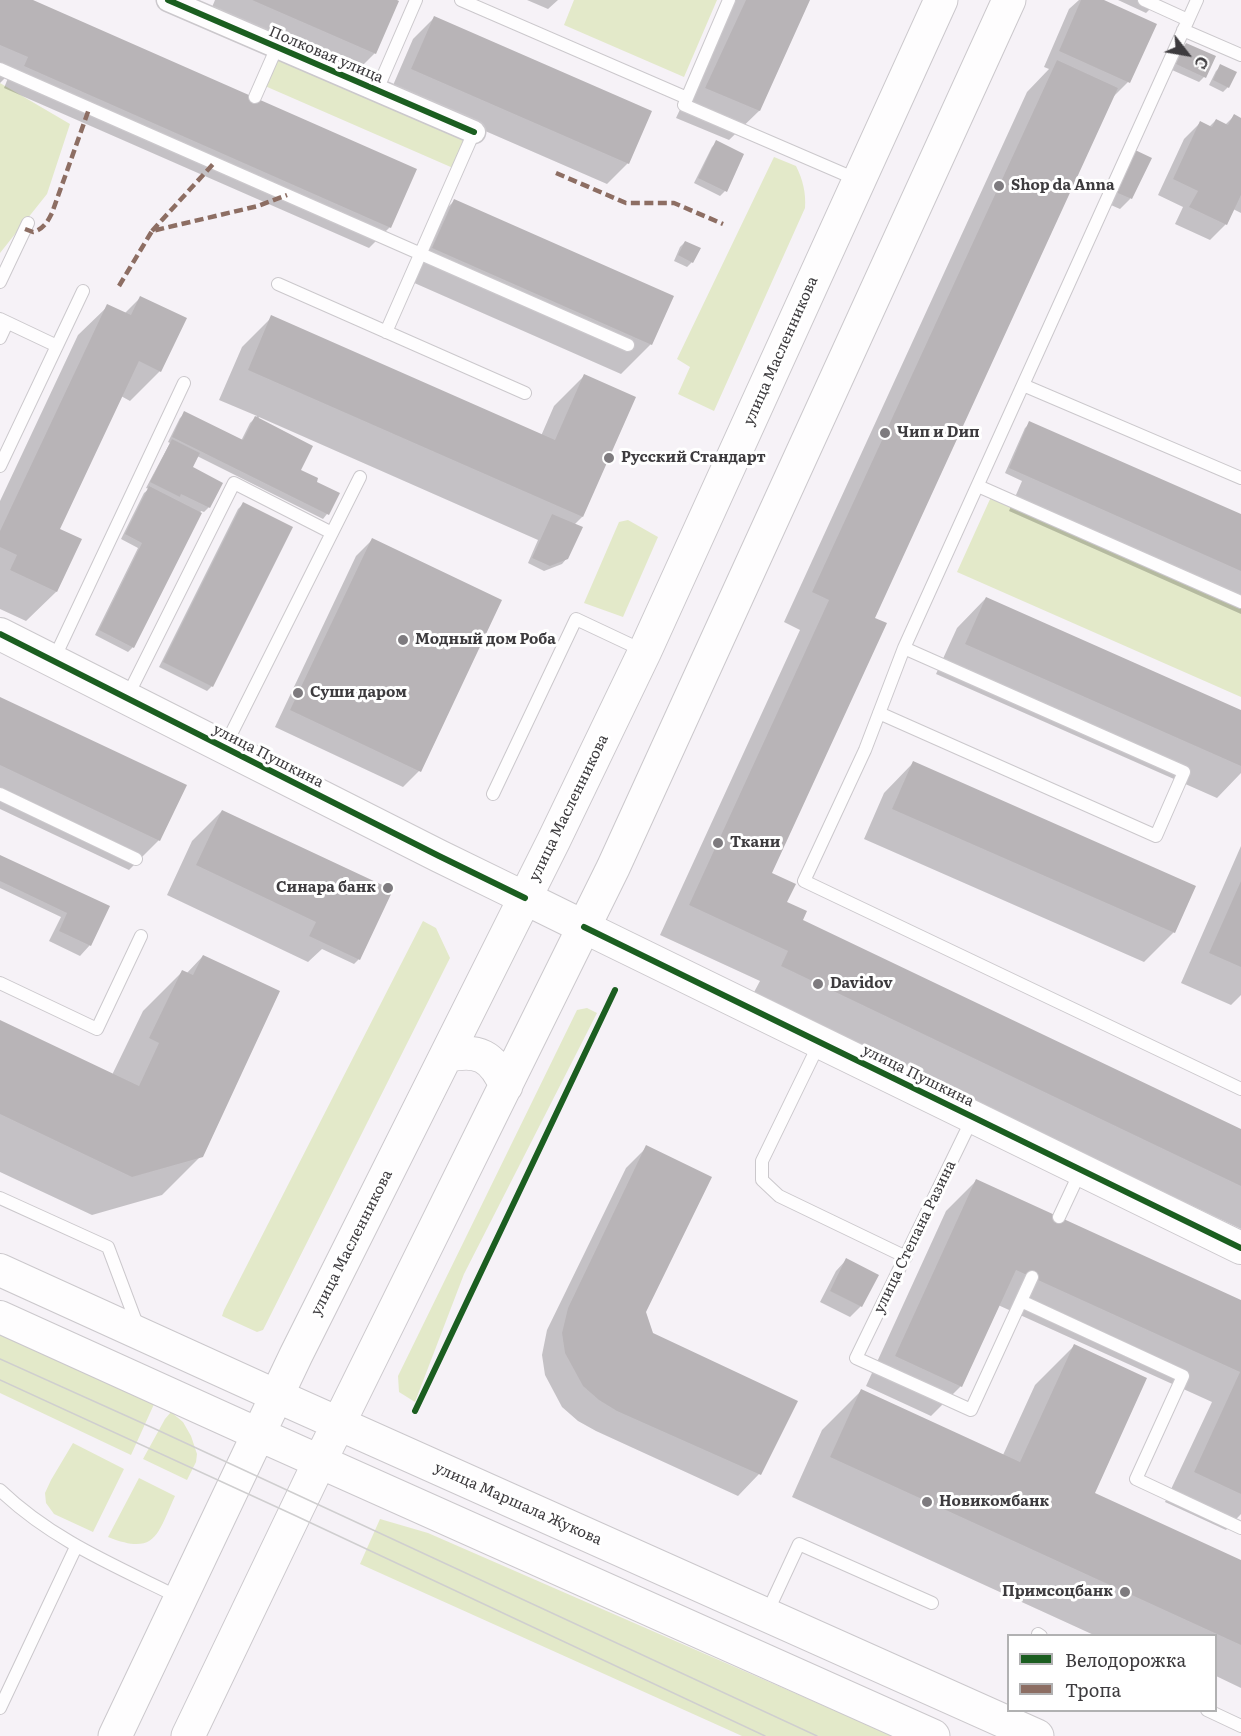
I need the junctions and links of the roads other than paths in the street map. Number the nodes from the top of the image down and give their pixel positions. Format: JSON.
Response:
{"nodes":[{"id":1,"x":416,"y":0,"type":"edge"},
{"id":2,"x":461,"y":0,"type":"edge"},
{"id":3,"x":729,"y":0,"type":"edge"},
{"id":4,"x":940,"y":0,"type":"edge"},
{"id":5,"x":1010,"y":0,"type":"edge"},
{"id":6,"x":1144,"y":0,"type":"edge"},
{"id":7,"x":1197,"y":0,"type":"edge"},
{"id":8,"x":182,"y":3,"type":"edge"},
{"id":9,"x":1185,"y":25,"type":"junction"},
{"id":10,"x":277,"y":47,"type":"junction"},
{"id":11,"x":1241,"y":56,"type":"edge"},
{"id":12,"x":0,"y":69,"type":"edge"},
{"id":13,"x":377,"y":90,"type":"junction"},
{"id":14,"x":255,"y":98,"type":"dead end"},
{"id":15,"x":687,"y":98,"type":"junction"},
{"id":16,"x":474,"y":132,"type":"joint"},
{"id":17,"x":858,"y":180,"type":"junction"},
{"id":18,"x":28,"y":223,"type":"dead end"},
{"id":19,"x":420,"y":254,"type":"junction"},
{"id":20,"x":0,"y":282,"type":"edge"},
{"id":21,"x":278,"y":284,"type":"dead end"},
{"id":22,"x":83,"y":291,"type":"dead end"},
{"id":23,"x":4,"y":321,"type":"edge"},
{"id":24,"x":386,"y":332,"type":"junction"},
{"id":25,"x":0,"y":338,"type":"edge"},
{"id":26,"x":628,"y":345,"type":"dead end"},
{"id":27,"x":57,"y":346,"type":"junction"},
{"id":28,"x":184,"y":383,"type":"dead end"},
{"id":29,"x":1023,"y":385,"type":"junction"},
{"id":30,"x":525,"y":393,"type":"dead end"},
{"id":31,"x":0,"y":466,"type":"edge"},
{"id":32,"x":360,"y":477,"type":"dead end"},
{"id":33,"x":1241,"y":478,"type":"edge"},
{"id":34,"x":978,"y":486,"type":"junction"},
{"id":35,"x":332,"y":533,"type":"junction"},
{"id":36,"x":1241,"y":602,"type":"edge"},
{"id":37,"x":0,"y":634,"type":"edge"},
{"id":38,"x":904,"y":648,"type":"junction"},
{"id":39,"x":645,"y":651,"type":"junction"},
{"id":40,"x":53,"y":661,"type":"junction"},
{"id":41,"x":126,"y":698,"type":"junction"},
{"id":42,"x":879,"y":713,"type":"junction"},
{"id":43,"x":224,"y":747,"type":"junction"},
{"id":44,"x":493,"y":794,"type":"dead end"},
{"id":45,"x":0,"y":795,"type":"edge"},
{"id":46,"x":136,"y":859,"type":"dead end"},
{"id":47,"x":525,"y":898,"type":"junction"},
{"id":48,"x":584,"y":927,"type":"junction"},
{"id":49,"x":141,"y":936,"type":"dead end"},
{"id":50,"x":0,"y":983,"type":"edge"},
{"id":51,"x":820,"y":1041,"type":"junction"},
{"id":52,"x":446,"y":1056,"type":"junction"},
{"id":53,"x":506,"y":1086,"type":"junction"},
{"id":54,"x":1241,"y":1089,"type":"edge"},
{"id":55,"x":974,"y":1116,"type":"junction"},
{"id":56,"x":1081,"y":1170,"type":"junction"},
{"id":57,"x":0,"y":1198,"type":"edge"},
{"id":58,"x":1059,"y":1217,"type":"dead end"},
{"id":59,"x":1241,"y":1248,"type":"edge"},
{"id":60,"x":906,"y":1257,"type":"junction"},
{"id":61,"x":0,"y":1270,"type":"edge"},
{"id":62,"x":1032,"y":1277,"type":"dead end"},
{"id":63,"x":1021,"y":1301,"type":"junction"},
{"id":64,"x":0,"y":1317,"type":"edge"},
{"id":65,"x":141,"y":1334,"type":"junction"},
{"id":66,"x":277,"y":1396,"type":"junction"},
{"id":67,"x":339,"y":1424,"type":"junction"},
{"id":68,"x":258,"y":1434,"type":"junction"},
{"id":69,"x":319,"y":1463,"type":"junction"},
{"id":70,"x":0,"y":1490,"type":"edge"},
{"id":71,"x":1241,"y":1527,"type":"edge"},
{"id":72,"x":76,"y":1547,"type":"junction"},
{"id":73,"x":181,"y":1598,"type":"junction"},
{"id":74,"x":932,"y":1604,"type":"dead end"},
{"id":75,"x":766,"y":1616,"type":"junction"},
{"id":76,"x":0,"y":1708,"type":"edge"},
{"id":77,"x":1211,"y":1712,"type":"edge"},
{"id":78,"x":1241,"y":1726,"type":"edge"},
{"id":79,"x":115,"y":1736,"type":"edge"},
{"id":80,"x":188,"y":1736,"type":"edge"},
{"id":81,"x":933,"y":1736,"type":"edge"},
{"id":82,"x":1037,"y":1736,"type":"edge"}],
"edges":[{"from":1,"to":13,"type":"lane"},
{"from":2,"to":15,"type":"lane"},
{"from":3,"to":15,"type":"lane"},
{"from":4,"to":17,"type":"main road","name":"улица Масленникова"},
{"from":5,"to":48,"type":"main road"},
{"from":6,"to":9,"type":"lane"},
{"from":7,"to":9,"type":"lane"},
{"from":8,"to":10,"type":"street","name":"Полковая улица"},
{"from":9,"to":11,"type":"lane"},
{"from":9,"to":29,"type":"lane"},
{"from":10,"to":13,"type":"street","name":"Полковая улица"},
{"from":10,"to":14,"type":"lane"},
{"from":12,"to":19,"type":"lane"},
{"from":13,"to":16,"type":"street","name":"Полковая улица"},
{"from":15,"to":17,"type":"lane"},
{"from":16,"to":19,"type":"lane"},
{"from":17,"to":39,"type":"main road","name":"улица Масленникова"},
{"from":18,"to":20,"type":"lane"},
{"from":19,"to":24,"type":"lane"},
{"from":19,"to":26,"type":"lane"},
{"from":21,"to":24,"type":"lane"},
{"from":22,"to":27,"type":"lane"},
{"from":23,"to":25,"type":"lane"},
{"from":23,"to":27,"type":"lane"},
{"from":24,"to":30,"type":"lane"},
{"from":27,"to":31,"type":"lane"},
{"from":28,"to":40,"type":"lane"},
{"from":29,"to":33,"type":"lane"},
{"from":29,"to":34,"type":"lane"},
{"from":32,"to":35,"type":"lane"},
{"from":34,"to":36,"type":"lane"},
{"from":34,"to":38,"type":"lane"},
{"from":35,"to":41,"type":"lane"},
{"from":35,"to":43,"type":"lane"},
{"from":37,"to":40,"type":"street","name":"улица Пушкина"},
{"from":38,"to":42,"type":"lane"},
{"from":38,"to":42,"type":"lane"},
{"from":39,"to":44,"type":"lane"},
{"from":39,"to":47,"type":"main road","name":"улица Масленникова"},
{"from":40,"to":41,"type":"street","name":"улица Пушкина"},
{"from":41,"to":43,"type":"street","name":"улица Пушкина"},
{"from":42,"to":54,"type":"lane"},
{"from":43,"to":47,"type":"street","name":"улица Пушкина"},
{"from":45,"to":46,"type":"lane"},
{"from":47,"to":48,"type":"main road","name":"улица Пушкина"},
{"from":47,"to":52,"type":"main road","name":"улица Масленникова"},
{"from":48,"to":51,"type":"street","name":"улица Пушкина"},
{"from":48,"to":53,"type":"main road"},
{"from":49,"to":50,"type":"lane"},
{"from":51,"to":55,"type":"street","name":"улица Пушкина"},
{"from":51,"to":60,"type":"lane"},
{"from":52,"to":53,"type":"main road"},
{"from":52,"to":66,"type":"main road","name":"улица Масленникова"},
{"from":53,"to":67,"type":"main road"},
{"from":55,"to":56,"type":"street","name":"улица Пушкина"},
{"from":55,"to":60,"type":"lane","name":"улица Степана Разина"},
{"from":56,"to":58,"type":"lane"},
{"from":56,"to":59,"type":"street","name":"улица Пушкина"},
{"from":57,"to":65,"type":"lane"},
{"from":60,"to":63,"type":"lane","name":"улица Степана Разина"},
{"from":61,"to":65,"type":"street","name":"улица Маршала Жукова"},
{"from":62,"to":63,"type":"lane"},
{"from":63,"to":71,"type":"lane"},
{"from":64,"to":68,"type":"street"},
{"from":65,"to":66,"type":"street","name":"улица Маршала Жукова"},
{"from":66,"to":67,"type":"main road","name":"улица Маршала Жукова"},
{"from":66,"to":68,"type":"main road","name":"улица Масленникова"},
{"from":67,"to":68,"type":"main road"},
{"from":67,"to":69,"type":"main road"},
{"from":67,"to":75,"type":"main road","name":"улица Маршала Жукова"},
{"from":68,"to":69,"type":"main road"},
{"from":68,"to":73,"type":"main road","name":"улица Масленникова"},
{"from":69,"to":80,"type":"main road"},
{"from":69,"to":81,"type":"main road"},
{"from":70,"to":72,"type":"lane"},
{"from":72,"to":73,"type":"lane"},
{"from":72,"to":76,"type":"lane"},
{"from":73,"to":79,"type":"main road","name":"улица Масленникова"},
{"from":74,"to":75,"type":"lane"},
{"from":75,"to":82,"type":"main road","name":"улица Маршала Жукова"},
{"from":77,"to":78,"type":"lane"}]}
